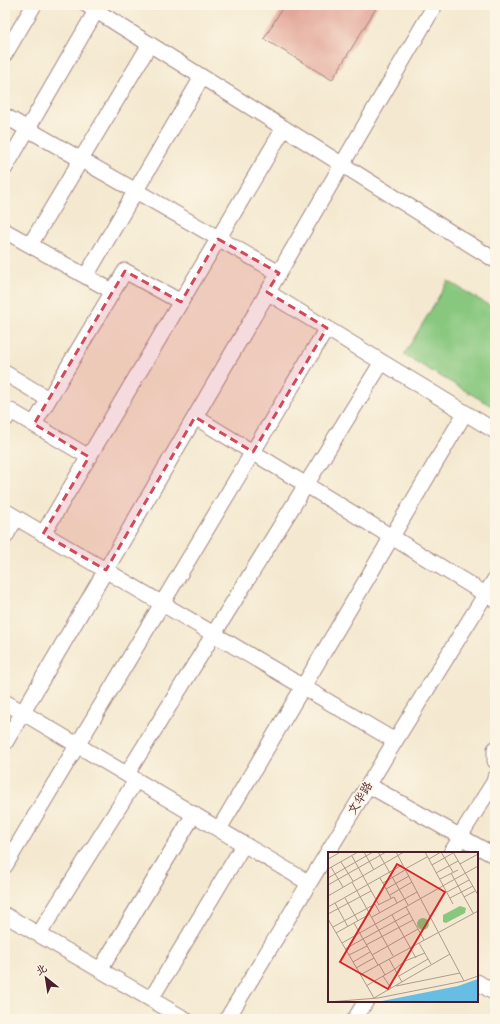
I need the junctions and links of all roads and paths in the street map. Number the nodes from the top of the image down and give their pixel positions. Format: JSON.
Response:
{"nodes":[{"id":1,"x":34,"y":5,"type":"edge"},
{"id":2,"x":434,"y":5,"type":"edge"},
{"id":3,"x":92,"y":8,"type":"edge"},
{"id":4,"x":150,"y":44,"type":"junction"},
{"id":5,"x":5,"y":54,"type":"edge"},
{"id":6,"x":202,"y":77,"type":"junction"},
{"id":7,"x":5,"y":116,"type":"edge"},
{"id":8,"x":284,"y":128,"type":"junction"},
{"id":9,"x":28,"y":129,"type":"junction"},
{"id":10,"x":81,"y":160,"type":"junction"},
{"id":11,"x":342,"y":165,"type":"junction"},
{"id":12,"x":5,"y":168,"type":"edge"},
{"id":13,"x":136,"y":191,"type":"junction"},
{"id":14,"x":5,"y":231,"type":"edge"},
{"id":15,"x":218,"y":239,"type":"junction"},
{"id":16,"x":30,"y":244,"type":"junction"},
{"id":17,"x":495,"y":260,"type":"edge"},
{"id":18,"x":278,"y":273,"type":"junction"},
{"id":19,"x":86,"y":276,"type":"junction"},
{"id":20,"x":112,"y":291,"type":"junction"},
{"id":21,"x":268,"y":292,"type":"junction"},
{"id":22,"x":181,"y":302,"type":"junction"},
{"id":23,"x":327,"y":328,"type":"junction"},
{"id":24,"x":382,"y":362,"type":"junction"},
{"id":25,"x":5,"y":374,"type":"edge"},
{"id":26,"x":48,"y":399,"type":"junction"},
{"id":27,"x":465,"y":413,"type":"junction"},
{"id":28,"x":195,"y":417,"type":"junction"},
{"id":29,"x":5,"y":420,"type":"edge"},
{"id":30,"x":34,"y":424,"type":"junction"},
{"id":31,"x":495,"y":431,"type":"edge"},
{"id":32,"x":253,"y":452,"type":"junction"},
{"id":33,"x":89,"y":457,"type":"junction"},
{"id":34,"x":306,"y":485,"type":"junction"},
{"id":35,"x":11,"y":514,"type":"edge"},
{"id":36,"x":43,"y":534,"type":"junction"},
{"id":37,"x":5,"y":537,"type":"edge"},
{"id":38,"x":392,"y":537,"type":"junction"},
{"id":39,"x":106,"y":570,"type":"junction"},
{"id":40,"x":495,"y":578,"type":"edge"},
{"id":41,"x":490,"y":597,"type":"edge"},
{"id":42,"x":162,"y":604,"type":"junction"},
{"id":43,"x":214,"y":634,"type":"junction"},
{"id":44,"x":303,"y":687,"type":"junction"},
{"id":45,"x":5,"y":702,"type":"edge"},
{"id":46,"x":23,"y":713,"type":"junction"},
{"id":47,"x":395,"y":741,"type":"junction"},
{"id":48,"x":5,"y":743,"type":"edge"},
{"id":49,"x":77,"y":745,"type":"junction"},
{"id":50,"x":495,"y":749,"type":"edge"},
{"id":51,"x":495,"y":761,"type":"edge"},
{"id":52,"x":131,"y":777,"type":"junction"},
{"id":53,"x":495,"y":778,"type":"edge"},
{"id":54,"x":368,"y":784,"type":"junction"},
{"id":55,"x":194,"y":814,"type":"junction"},
{"id":56,"x":219,"y":829,"type":"junction"},
{"id":57,"x":460,"y":836,"type":"junction"},
{"id":58,"x":244,"y":844,"type":"junction"},
{"id":59,"x":334,"y":852,"type":"edge"},
{"id":60,"x":452,"y":852,"type":"edge"},
{"id":61,"x":495,"y":856,"type":"edge"},
{"id":62,"x":328,"y":863,"type":"edge"},
{"id":63,"x":5,"y":866,"type":"edge"},
{"id":64,"x":323,"y":873,"type":"edge"},
{"id":65,"x":309,"y":883,"type":"junction"},
{"id":66,"x":5,"y":915,"type":"edge"},
{"id":67,"x":39,"y":934,"type":"junction"},
{"id":68,"x":100,"y":970,"type":"junction"},
{"id":69,"x":478,"y":983,"type":"edge"},
{"id":70,"x":495,"y":993,"type":"edge"},
{"id":71,"x":151,"y":1000,"type":"junction"},
{"id":72,"x":365,"y":1002,"type":"edge"},
{"id":73,"x":185,"y":1019,"type":"edge"},
{"id":74,"x":227,"y":1019,"type":"edge"},
{"id":75,"x":355,"y":1019,"type":"edge"}],
"edges":[{"from":1,"to":5,"type":"street"},
{"from":2,"to":11,"type":"street"},
{"from":3,"to":4,"type":"street"},
{"from":3,"to":9,"type":"street"},
{"from":4,"to":6,"type":"street"},
{"from":4,"to":10,"type":"street"},
{"from":6,"to":8,"type":"street"},
{"from":6,"to":13,"type":"street"},
{"from":7,"to":9,"type":"street"},
{"from":8,"to":11,"type":"street"},
{"from":8,"to":15,"type":"street"},
{"from":9,"to":10,"type":"street"},
{"from":9,"to":12,"type":"street"},
{"from":10,"to":13,"type":"street"},
{"from":10,"to":16,"type":"street"},
{"from":11,"to":17,"type":"street"},
{"from":11,"to":18,"type":"street"},
{"from":13,"to":15,"type":"street"},
{"from":13,"to":19,"type":"street"},
{"from":14,"to":16,"type":"street"},
{"from":15,"to":18,"type":"street"},
{"from":15,"to":22,"type":"street"},
{"from":16,"to":19,"type":"street"},
{"from":18,"to":21,"type":"street"},
{"from":19,"to":20,"type":"street"},
{"from":20,"to":22,"type":"street"},
{"from":20,"to":26,"type":"street"},
{"from":21,"to":23,"type":"street"},
{"from":21,"to":28,"type":"street"},
{"from":22,"to":33,"type":"street"},
{"from":23,"to":24,"type":"street"},
{"from":23,"to":32,"type":"street"},
{"from":24,"to":27,"type":"street"},
{"from":24,"to":34,"type":"street"},
{"from":25,"to":26,"type":"street"},
{"from":26,"to":30,"type":"street"},
{"from":27,"to":31,"type":"street"},
{"from":27,"to":38,"type":"street"},
{"from":28,"to":32,"type":"street"},
{"from":28,"to":39,"type":"street"},
{"from":29,"to":30,"type":"street"},
{"from":30,"to":33,"type":"street"},
{"from":32,"to":34,"type":"street"},
{"from":32,"to":42,"type":"street"},
{"from":33,"to":36,"type":"street"},
{"from":34,"to":38,"type":"street"},
{"from":34,"to":43,"type":"street"},
{"from":35,"to":36,"type":"street"},
{"from":35,"to":37,"type":"street"},
{"from":36,"to":39,"type":"street"},
{"from":38,"to":41,"type":"street"},
{"from":38,"to":44,"type":"street"},
{"from":39,"to":42,"type":"street"},
{"from":39,"to":46,"type":"street"},
{"from":40,"to":41,"type":"street","name":"文华路"},
{"from":41,"to":47,"type":"street","name":"文华路"},
{"from":42,"to":43,"type":"street"},
{"from":42,"to":49,"type":"street"},
{"from":43,"to":44,"type":"street"},
{"from":43,"to":52,"type":"street"},
{"from":44,"to":47,"type":"street"},
{"from":44,"to":56,"type":"street"},
{"from":45,"to":46,"type":"street"},
{"from":46,"to":48,"type":"street"},
{"from":46,"to":49,"type":"street"},
{"from":47,"to":54,"type":"street","name":"文华路"},
{"from":49,"to":52,"type":"street"},
{"from":49,"to":63,"type":"street"},
{"from":50,"to":51,"type":"street"},
{"from":52,"to":55,"type":"street"},
{"from":52,"to":67,"type":"street"},
{"from":53,"to":57,"type":"street"},
{"from":54,"to":57,"type":"street"},
{"from":54,"to":59,"type":"street","name":"文华路"},
{"from":55,"to":56,"type":"street"},
{"from":55,"to":68,"type":"street"},
{"from":56,"to":58,"type":"street"},
{"from":57,"to":60,"type":"street"},
{"from":57,"to":61,"type":"street"},
{"from":58,"to":65,"type":"street"},
{"from":58,"to":71,"type":"street"},
{"from":62,"to":64,"type":"street","name":"文华路"},
{"from":64,"to":65,"type":"street","name":"文华路"},
{"from":65,"to":74,"type":"street","name":"文华路"},
{"from":66,"to":67,"type":"street"},
{"from":67,"to":68,"type":"street"},
{"from":68,"to":71,"type":"street"},
{"from":69,"to":70,"type":"street"},
{"from":71,"to":73,"type":"street"},
{"from":72,"to":75,"type":"street"}]}
